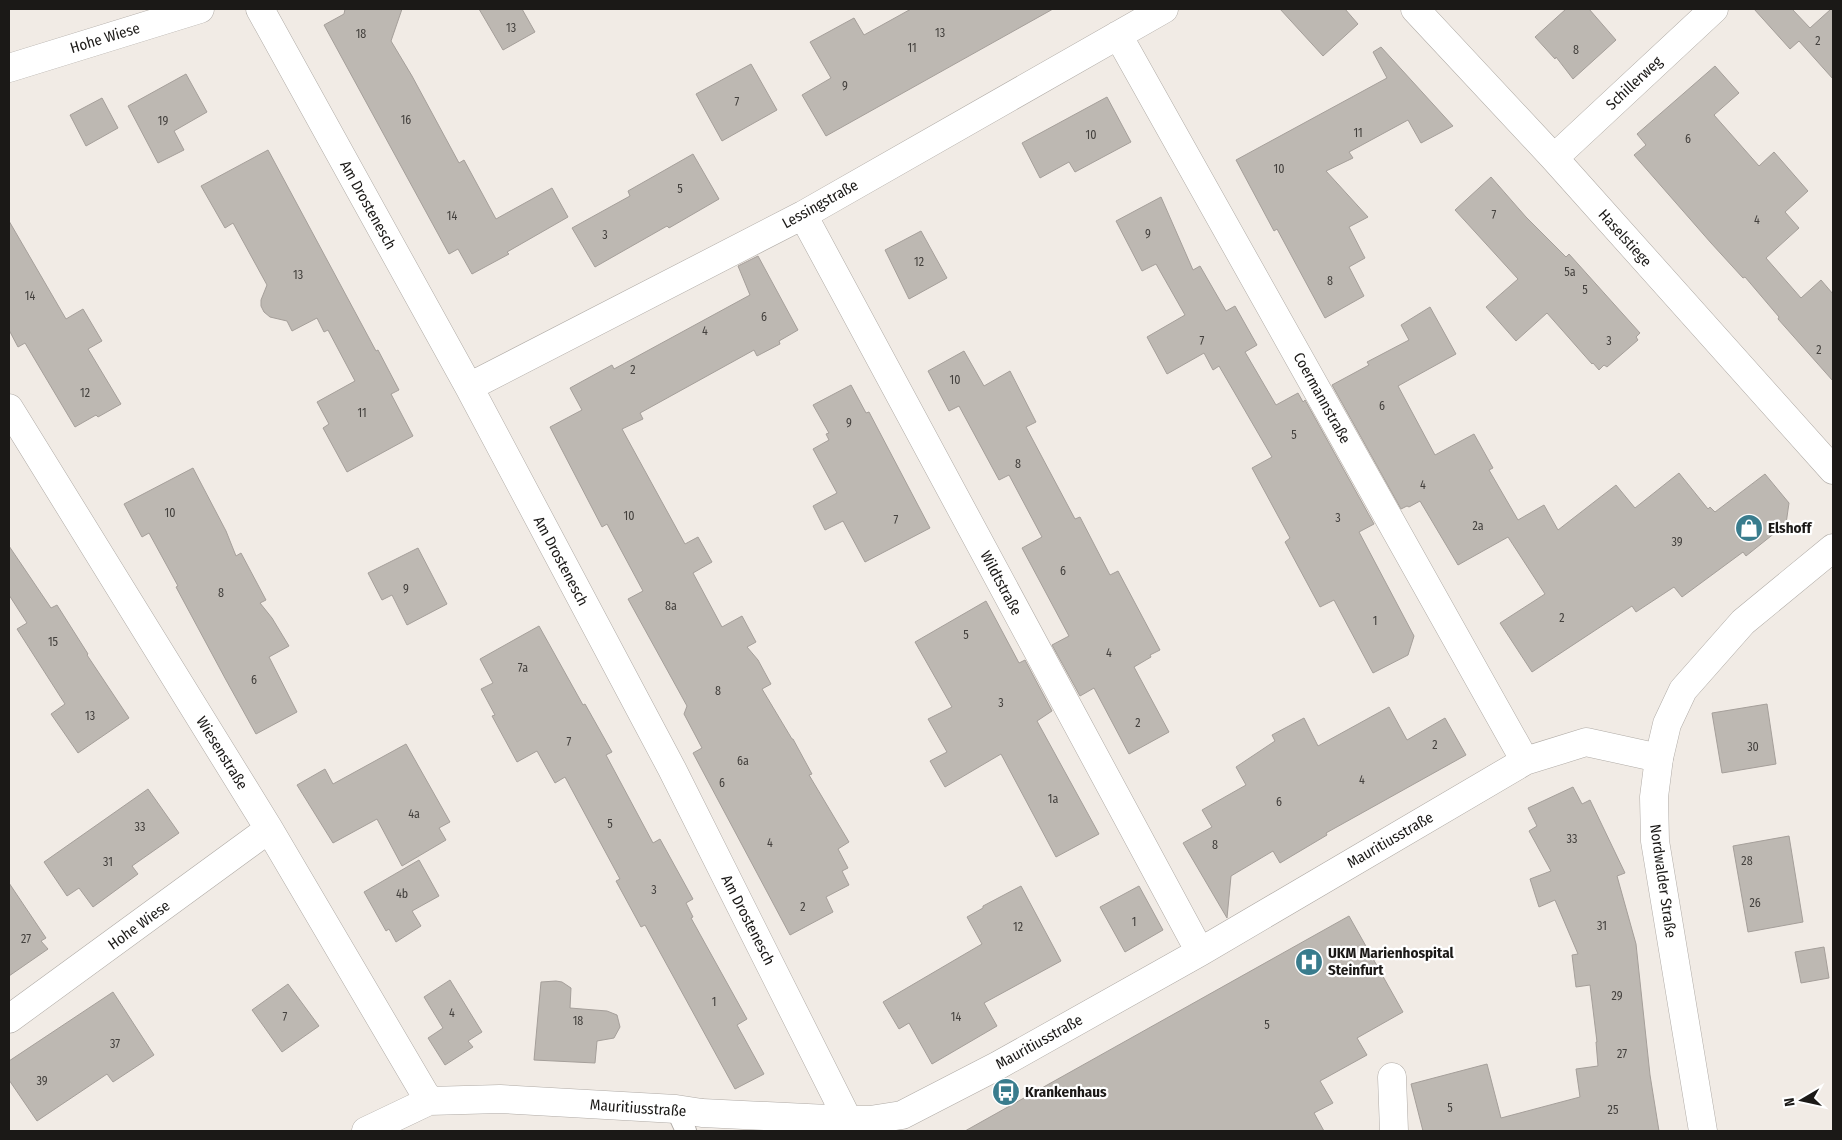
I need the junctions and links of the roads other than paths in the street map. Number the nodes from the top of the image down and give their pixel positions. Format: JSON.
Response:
{"nodes":[{"id":1,"x":200,"y":9,"type":"edge"},
{"id":2,"x":260,"y":9,"type":"edge"},
{"id":3,"x":1164,"y":9,"type":"edge"},
{"id":4,"x":1415,"y":9,"type":"edge"},
{"id":5,"x":1714,"y":9,"type":"edge"},
{"id":6,"x":1118,"y":35,"type":"junction"},
{"id":7,"x":9,"y":68,"type":"edge"},
{"id":8,"x":1554,"y":158,"type":"junction"},
{"id":9,"x":802,"y":215,"type":"junction"},
{"id":10,"x":469,"y":387,"type":"junction"},
{"id":11,"x":9,"y":408,"type":"edge"},
{"id":12,"x":1833,"y":470,"type":"edge"},
{"id":13,"x":1833,"y":548,"type":"edge"},
{"id":14,"x":1659,"y":758,"type":"junction"},
{"id":15,"x":1525,"y":761,"type":"junction"},
{"id":16,"x":269,"y":829,"type":"junction"},
{"id":17,"x":1200,"y":952,"type":"junction"},
{"id":18,"x":9,"y":1020,"type":"edge"},
{"id":19,"x":1392,"y":1077,"type":"dead end"},
{"id":20,"x":429,"y":1101,"type":"junction"},
{"id":21,"x":681,"y":1120,"type":"edge"},
{"id":22,"x":848,"y":1120,"type":"junction"},
{"id":23,"x":366,"y":1131,"type":"edge"},
{"id":24,"x":1394,"y":1131,"type":"edge"},
{"id":25,"x":1703,"y":1131,"type":"edge"}],
"edges":[{"from":1,"to":7,"type":"street","name":"Hohe Wiese"},
{"from":2,"to":10,"type":"street","name":"Am Drostenesch"},
{"from":3,"to":6,"type":"street","name":"Lessingstraße"},
{"from":4,"to":8,"type":"street","name":"Haselstiege"},
{"from":5,"to":8,"type":"street","name":"Schillerweg"},
{"from":6,"to":9,"type":"street","name":"Lessingstraße"},
{"from":6,"to":15,"type":"street","name":"Coermannstraße"},
{"from":8,"to":12,"type":"street","name":"Haselstiege"},
{"from":9,"to":10,"type":"street","name":"Lessingstraße"},
{"from":9,"to":17,"type":"street","name":"Wildtstraße"},
{"from":10,"to":22,"type":"street","name":"Am Drostenesch"},
{"from":11,"to":16,"type":"street","name":"Wiesenstraße"},
{"from":13,"to":14,"type":"street","name":"Nordwalder Straße"},
{"from":14,"to":15,"type":"street","name":"Mauritiusstraße"},
{"from":14,"to":25,"type":"street","name":"Nordwalder Straße"},
{"from":15,"to":17,"type":"street","name":"Mauritiusstraße"},
{"from":16,"to":18,"type":"street","name":"Hohe Wiese"},
{"from":16,"to":20,"type":"street","name":"Wiesenstraße"},
{"from":17,"to":22,"type":"street","name":"Mauritiusstraße"},
{"from":19,"to":24,"type":"street"},
{"from":20,"to":21,"type":"street","name":"Mauritiusstraße"},
{"from":20,"to":23,"type":"street","name":"Mauritiusstraße"},
{"from":21,"to":22,"type":"street","name":"Mauritiusstraße"}]}
